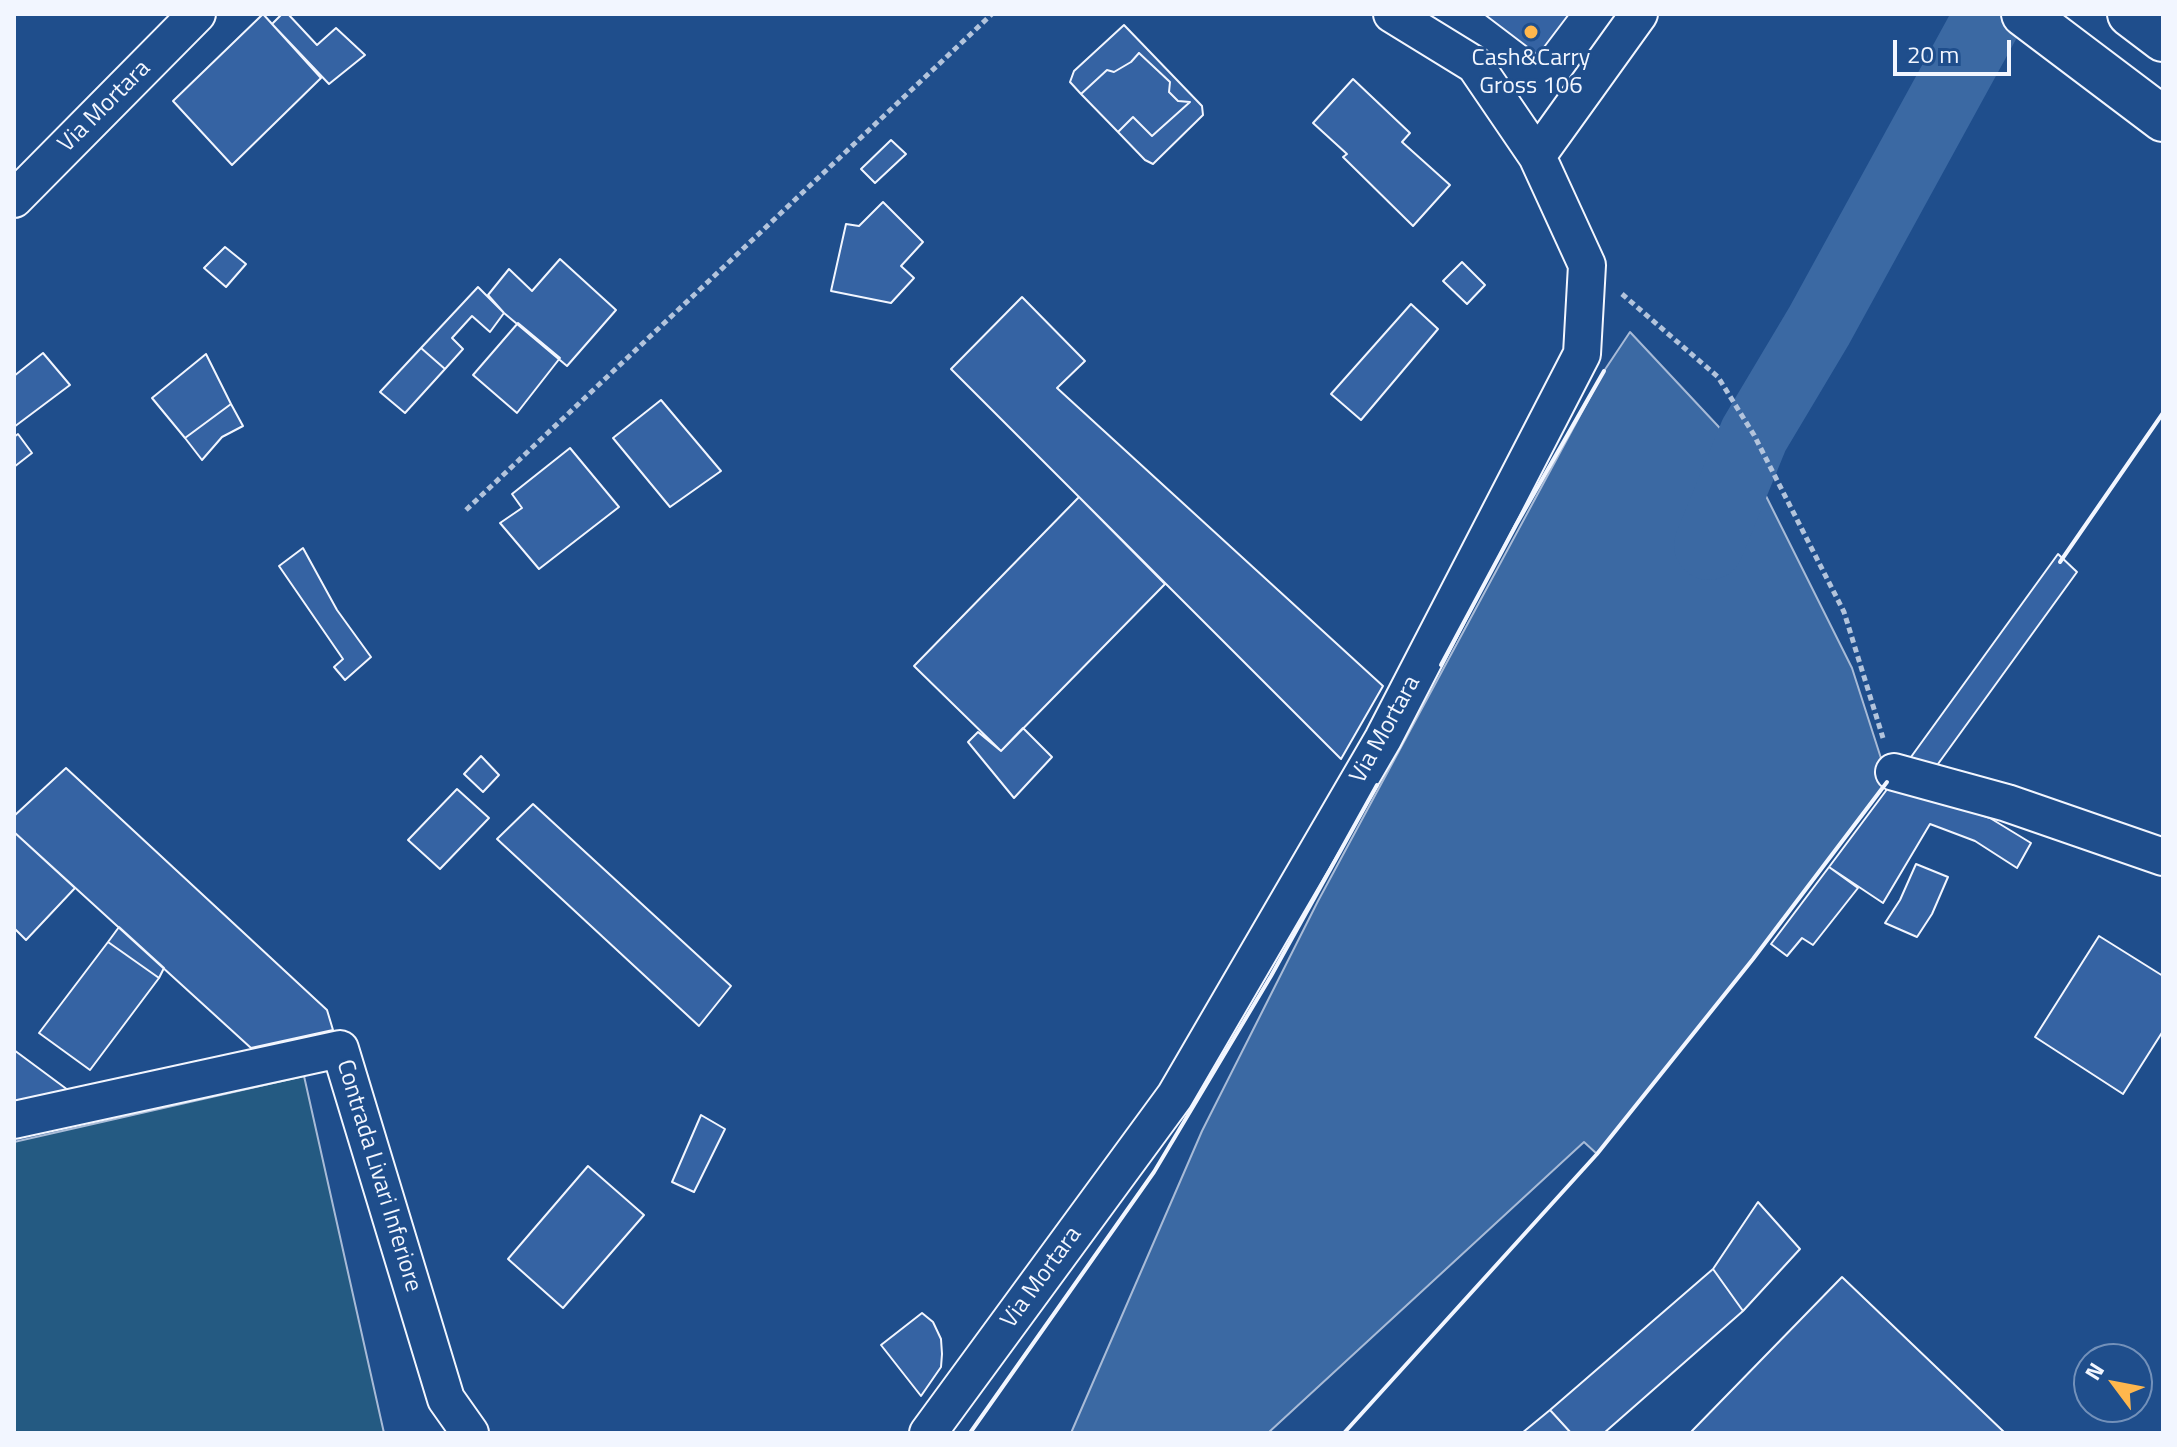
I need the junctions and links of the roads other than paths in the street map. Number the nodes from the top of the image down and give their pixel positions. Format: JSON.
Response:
{"nodes":[{"id":1,"x":197,"y":14,"type":"edge"},
{"id":2,"x":1392,"y":14,"type":"edge"},
{"id":3,"x":1639,"y":14,"type":"edge"},
{"id":4,"x":2024,"y":14,"type":"edge"},
{"id":5,"x":2130,"y":14,"type":"edge"},
{"id":6,"x":2163,"y":39,"type":"edge"},
{"id":7,"x":2163,"y":119,"type":"edge"},
{"id":8,"x":1537,"y":156,"type":"junction"},
{"id":9,"x":14,"y":199,"type":"edge"},
{"id":10,"x":1894,"y":772,"type":"road end"},
{"id":11,"x":2163,"y":857,"type":"edge"},
{"id":12,"x":14,"y":1120,"type":"edge"},
{"id":13,"x":470,"y":1433,"type":"edge"},
{"id":14,"x":928,"y":1433,"type":"edge"}],
"edges":[{"from":1,"to":9,"type":"street","name":"Via Mortara"},
{"from":2,"to":8,"type":"street","name":"Via Mortara"},
{"from":3,"to":8,"type":"street"},
{"from":4,"to":7,"type":"highway"},
{"from":5,"to":6,"type":"highway"},
{"from":8,"to":14,"type":"street","name":"Via Mortara"},
{"from":10,"to":11,"type":"street"},
{"from":12,"to":13,"type":"street","name":"Contrada Livari Inferiore"}]}
